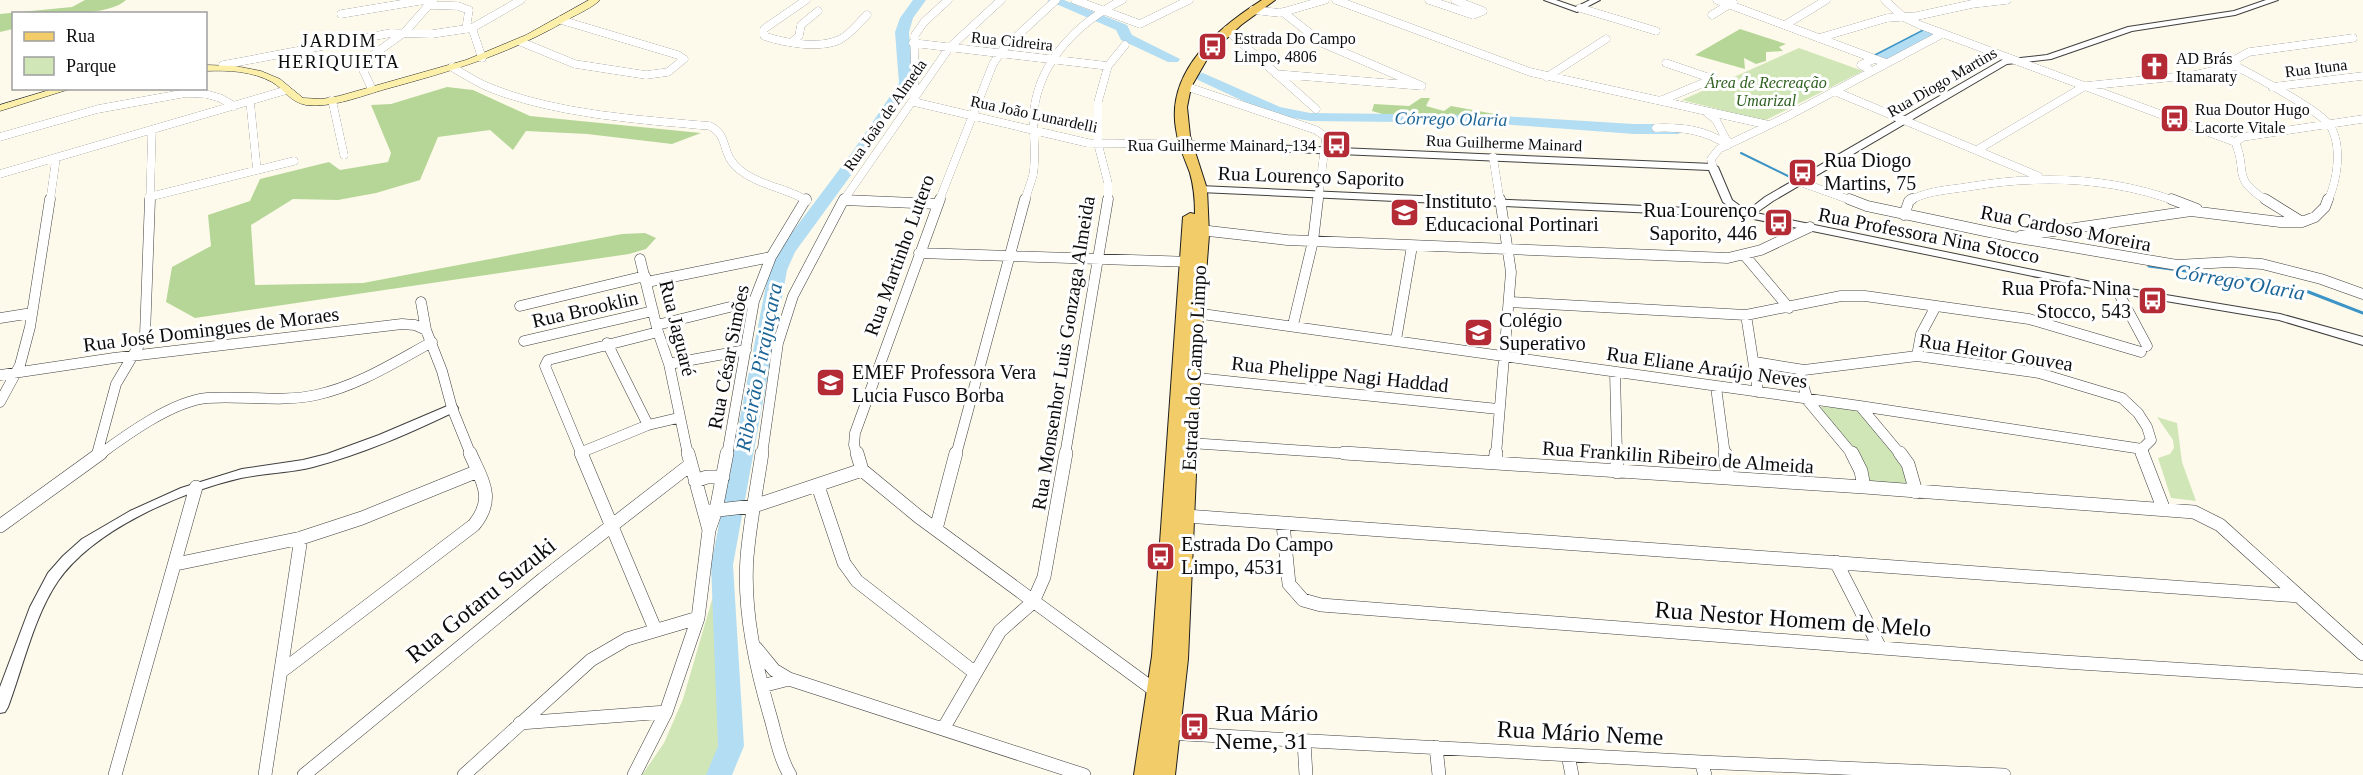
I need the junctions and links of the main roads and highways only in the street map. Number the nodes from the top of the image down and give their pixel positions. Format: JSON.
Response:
{"nodes":[{"id":1,"x":596,"y":0,"type":"edge"},
{"id":2,"x":1270,"y":0,"type":"edge"},
{"id":3,"x":1258,"y":3,"type":"edge"},
{"id":4,"x":207,"y":68,"type":"edge"},
{"id":5,"x":61,"y":90,"type":"edge"},
{"id":6,"x":0,"y":108,"type":"edge"},
{"id":7,"x":1181,"y":144,"type":"junction"},
{"id":8,"x":1194,"y":262,"type":"junction"},
{"id":9,"x":1186,"y":377,"type":"junction"},
{"id":10,"x":1162,"y":733,"type":"junction"},
{"id":11,"x":1145,"y":775,"type":"edge"},
{"id":12,"x":1164,"y":775,"type":"edge"}],
"edges":[{"from":1,"to":4,"type":"main road"},
{"from":2,"to":3,"type":"main road","name":"Estrada do Campo Limpo"},
{"from":3,"to":7,"type":"main road","name":"Estrada do Campo Limpo"},
{"from":3,"to":7,"type":"main road","name":"Estrada do Campo Limpo"},
{"from":5,"to":6,"type":"main road"},
{"from":7,"to":8,"type":"main road","name":"Estrada do Campo Limpo"},
{"from":7,"to":8,"type":"main road","name":"Estrada do Campo Limpo"},
{"from":8,"to":9,"type":"main road","name":"Estrada do Campo Limpo"},
{"from":8,"to":9,"type":"main road","name":"Estrada do Campo Limpo"},
{"from":9,"to":10,"type":"main road","name":"Estrada do Campo Limpo"},
{"from":9,"to":10,"type":"main road","name":"Estrada do Campo Limpo"},
{"from":10,"to":11,"type":"main road","name":"Estrada do Campo Limpo"},
{"from":10,"to":12,"type":"main road","name":"Estrada do Campo Limpo"}]}
